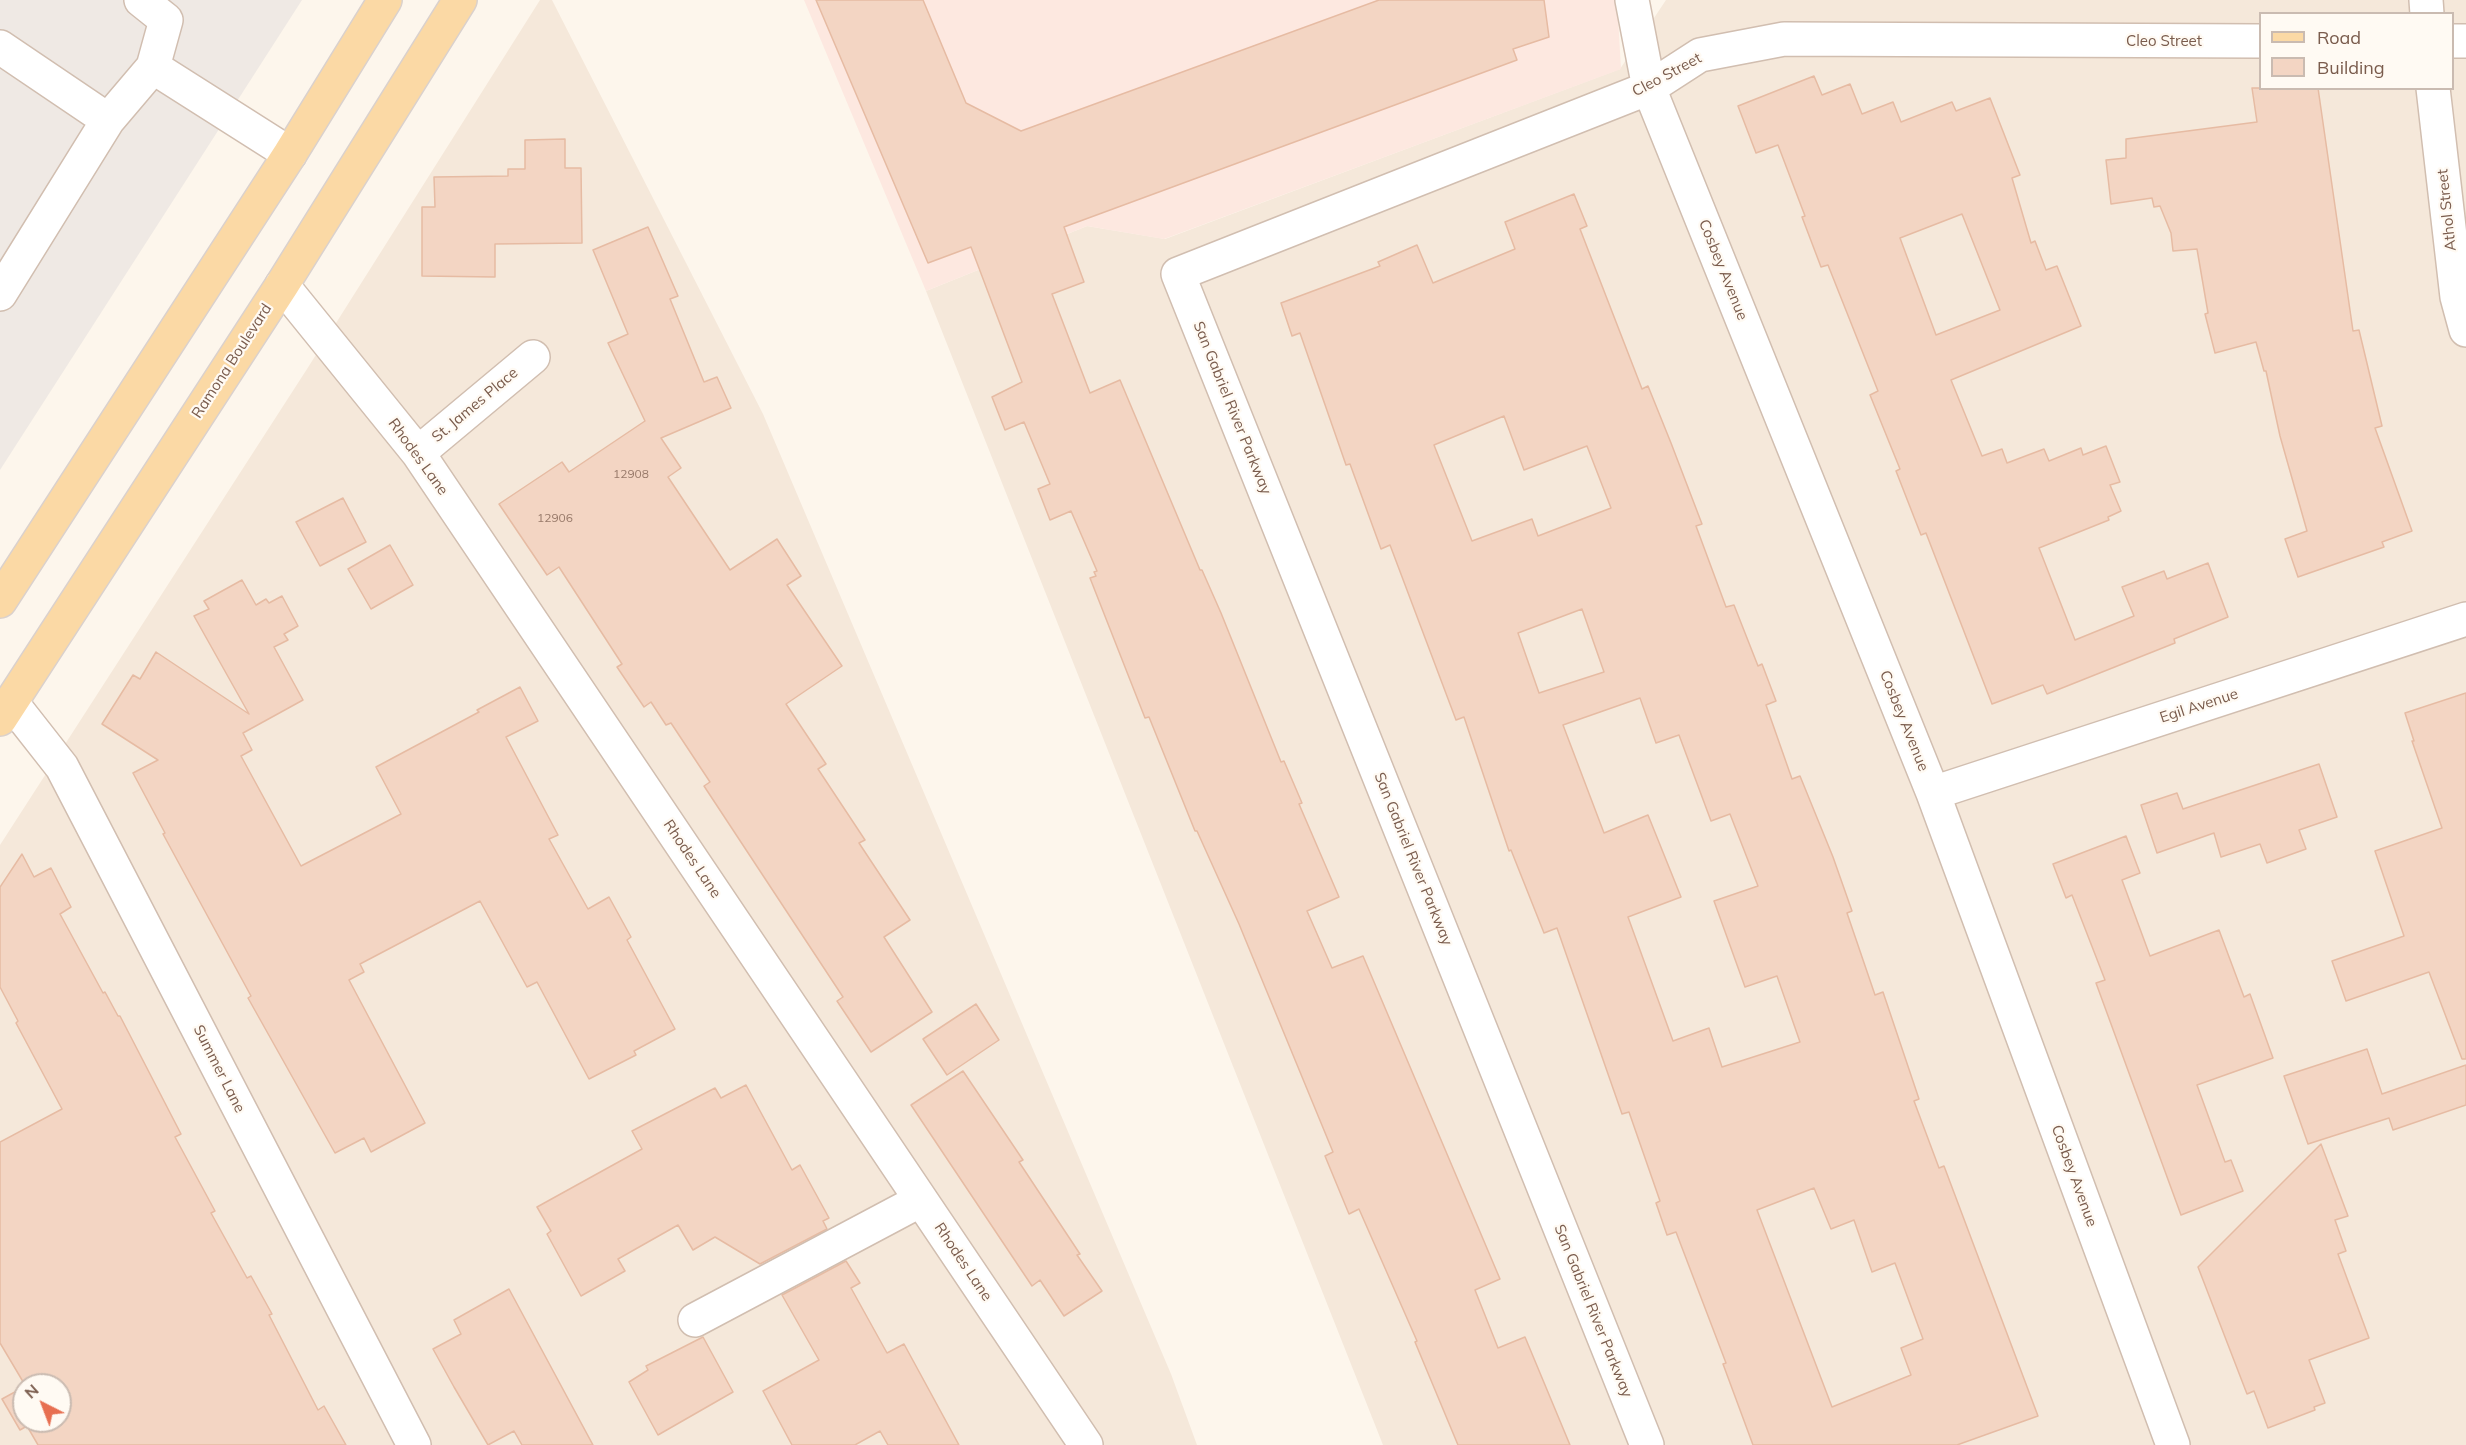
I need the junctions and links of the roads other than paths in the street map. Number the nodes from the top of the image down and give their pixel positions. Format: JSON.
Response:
{"nodes":[{"id":1,"x":385,"y":0,"type":"edge"},
{"id":2,"x":460,"y":0,"type":"edge"},
{"id":3,"x":1632,"y":0,"type":"edge"},
{"id":4,"x":163,"y":7,"type":"edge"},
{"id":5,"x":2259,"y":41,"type":"edge"},
{"id":6,"x":0,"y":47,"type":"edge"},
{"id":7,"x":153,"y":67,"type":"junction"},
{"id":8,"x":1649,"y":88,"type":"junction"},
{"id":9,"x":2433,"y":90,"type":"edge"},
{"id":10,"x":108,"y":120,"type":"junction"},
{"id":11,"x":290,"y":154,"type":"junction"},
{"id":12,"x":1178,"y":274,"type":"joint"},
{"id":13,"x":282,"y":285,"type":"junction"},
{"id":14,"x":0,"y":294,"type":"edge"},
{"id":15,"x":2466,"y":330,"type":"edge"},
{"id":16,"x":533,"y":357,"type":"dead end"},
{"id":17,"x":418,"y":453,"type":"junction"},
{"id":18,"x":0,"y":601,"type":"edge"},
{"id":19,"x":2466,"y":619,"type":"edge"},
{"id":20,"x":5,"y":710,"type":"edge"},
{"id":21,"x":1933,"y":793,"type":"junction"},
{"id":22,"x":921,"y":1200,"type":"junction"},
{"id":23,"x":695,"y":1320,"type":"dead end"},
{"id":24,"x":414,"y":1445,"type":"edge"},
{"id":25,"x":1086,"y":1445,"type":"edge"},
{"id":26,"x":1647,"y":1445,"type":"edge"},
{"id":27,"x":2174,"y":1445,"type":"edge"}],
"edges":[{"from":1,"to":11,"type":"main road"},
{"from":2,"to":13,"type":"main road","name":"Ramona Boulevard"},
{"from":3,"to":8,"type":"street","name":"Cosbey Avenue"},
{"from":4,"to":7,"type":"street"},
{"from":5,"to":8,"type":"street","name":"Cleo Street"},
{"from":6,"to":10,"type":"street"},
{"from":7,"to":10,"type":"street"},
{"from":7,"to":11,"type":"street"},
{"from":8,"to":12,"type":"street","name":"Cleo Street"},
{"from":8,"to":21,"type":"street","name":"Cosbey Avenue"},
{"from":9,"to":15,"type":"street","name":"Athol Street"},
{"from":10,"to":14,"type":"street"},
{"from":11,"to":18,"type":"main road"},
{"from":12,"to":26,"type":"street","name":"San Gabriel River Parkway"},
{"from":13,"to":17,"type":"street","name":"Rhodes Lane"},
{"from":13,"to":20,"type":"main road","name":"Ramona Boulevard"},
{"from":16,"to":17,"type":"street","name":"St. James Place"},
{"from":17,"to":22,"type":"street","name":"Rhodes Lane"},
{"from":19,"to":21,"type":"street","name":"Egil Avenue"},
{"from":20,"to":24,"type":"street","name":"Summer Lane"},
{"from":21,"to":27,"type":"street","name":"Cosbey Avenue"},
{"from":22,"to":23,"type":"street"},
{"from":22,"to":25,"type":"street","name":"Rhodes Lane"}]}
